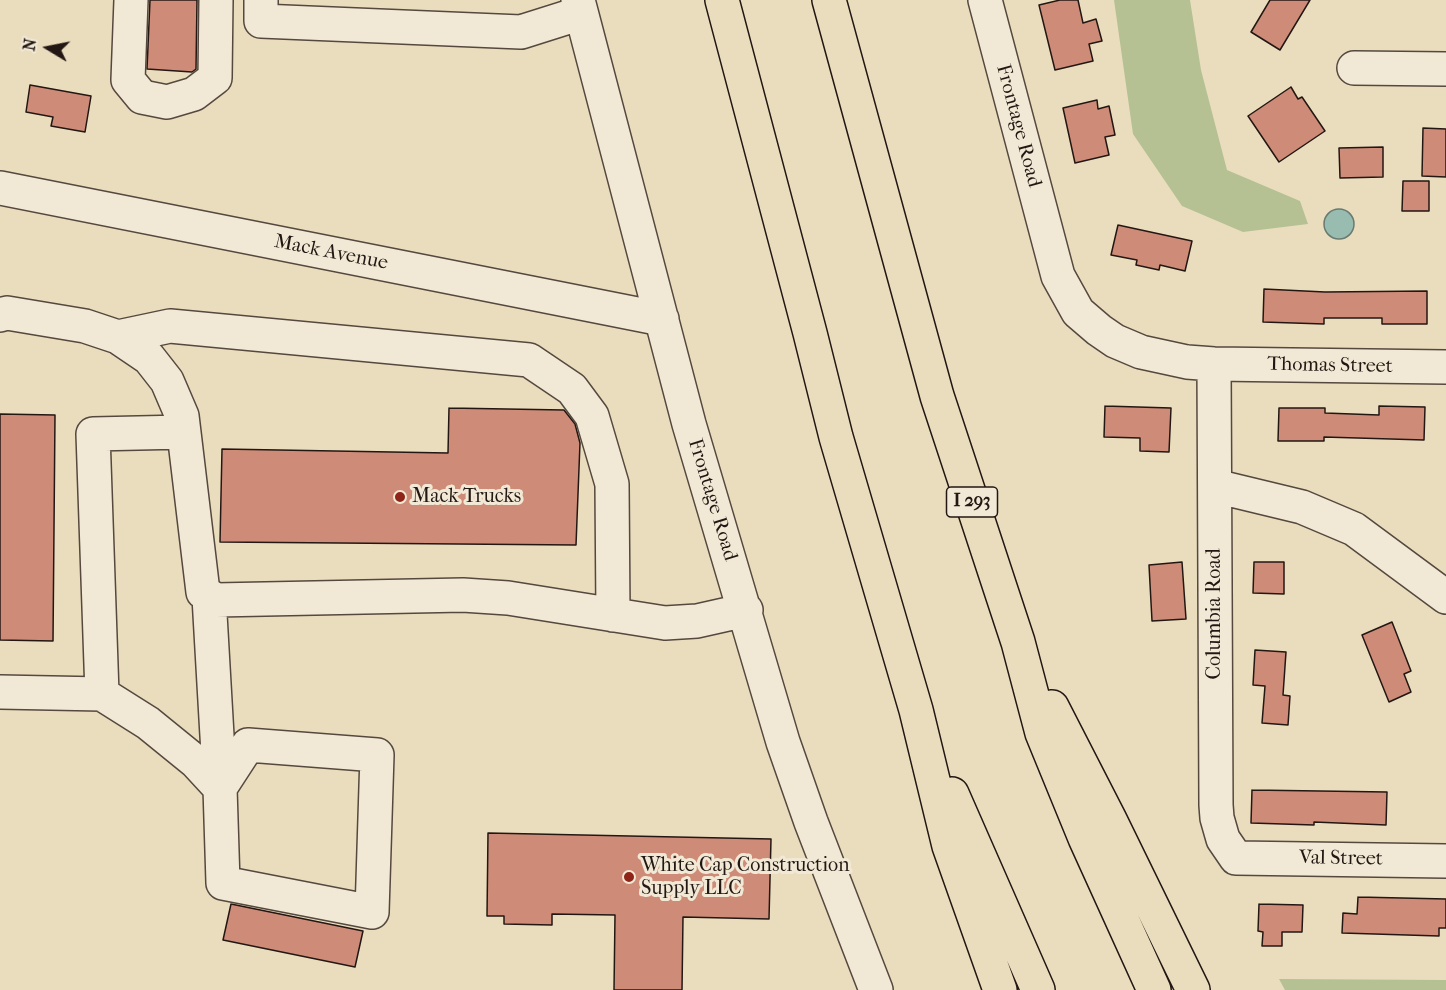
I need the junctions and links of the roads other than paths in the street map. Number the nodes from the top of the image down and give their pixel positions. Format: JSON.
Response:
{"nodes":[{"id":1,"x":131,"y":0,"type":"edge"},
{"id":2,"x":216,"y":0,"type":"edge"},
{"id":3,"x":261,"y":0,"type":"edge"},
{"id":4,"x":722,"y":0,"type":"edge"},
{"id":5,"x":828,"y":0,"type":"edge"},
{"id":6,"x":985,"y":0,"type":"edge"},
{"id":7,"x":579,"y":6,"type":"edge"},
{"id":8,"x":1354,"y":68,"type":"dead end"},
{"id":9,"x":1446,"y":69,"type":"edge"},
{"id":10,"x":0,"y":188,"type":"edge"},
{"id":11,"x":0,"y":315,"type":"edge"},
{"id":12,"x":662,"y":319,"type":"junction"},
{"id":13,"x":118,"y":337,"type":"junction"},
{"id":14,"x":1214,"y":364,"type":"junction"},
{"id":15,"x":1446,"y":367,"type":"edge"},
{"id":16,"x":184,"y":432,"type":"junction"},
{"id":17,"x":1215,"y":486,"type":"junction"},
{"id":18,"x":209,"y":597,"type":"junction"},
{"id":19,"x":1446,"y":597,"type":"edge"},
{"id":20,"x":746,"y":609,"type":"junction"},
{"id":21,"x":613,"y":615,"type":"junction"},
{"id":22,"x":1018,"y":642,"type":"junction"},
{"id":23,"x":0,"y":692,"type":"edge"},
{"id":24,"x":102,"y":694,"type":"junction"},
{"id":25,"x":916,"y":710,"type":"junction"},
{"id":26,"x":220,"y":788,"type":"junction"},
{"id":27,"x":1236,"y":858,"type":"joint"},
{"id":28,"x":1446,"y":861,"type":"edge"},
{"id":29,"x":876,"y":990,"type":"edge"},
{"id":30,"x":1000,"y":990,"type":"edge"},
{"id":31,"x":1038,"y":990,"type":"edge"},
{"id":32,"x":1154,"y":990,"type":"edge"},
{"id":33,"x":1193,"y":990,"type":"edge"}],
"edges":[{"from":1,"to":2,"type":"street"},
{"from":3,"to":7,"type":"street"},
{"from":4,"to":25,"type":"highway"},
{"from":5,"to":22,"type":"highway","number":"I 293"},
{"from":6,"to":14,"type":"street","name":"Frontage Road"},
{"from":7,"to":12,"type":"street","name":"Frontage Road"},
{"from":8,"to":9,"type":"street"},
{"from":10,"to":12,"type":"street","name":"Mack Avenue"},
{"from":11,"to":13,"type":"street"},
{"from":12,"to":20,"type":"street","name":"Frontage Road"},
{"from":13,"to":16,"type":"street"},
{"from":13,"to":21,"type":"street"},
{"from":14,"to":15,"type":"street","name":"Thomas Street"},
{"from":14,"to":17,"type":"street","name":"Columbia Road"},
{"from":16,"to":18,"type":"street"},
{"from":16,"to":24,"type":"street"},
{"from":17,"to":19,"type":"street"},
{"from":17,"to":27,"type":"street","name":"Columbia Road"},
{"from":18,"to":21,"type":"street"},
{"from":18,"to":26,"type":"street"},
{"from":20,"to":21,"type":"street"},
{"from":20,"to":29,"type":"street","name":"Frontage Road"},
{"from":22,"to":32,"type":"highway","number":"I 293"},
{"from":22,"to":33,"type":"highway"},
{"from":23,"to":24,"type":"street"},
{"from":24,"to":26,"type":"street"},
{"from":25,"to":30,"type":"highway"},
{"from":25,"to":31,"type":"highway"},
{"from":26,"to":26,"type":"street"},
{"from":27,"to":28,"type":"street","name":"Val Street"}]}
